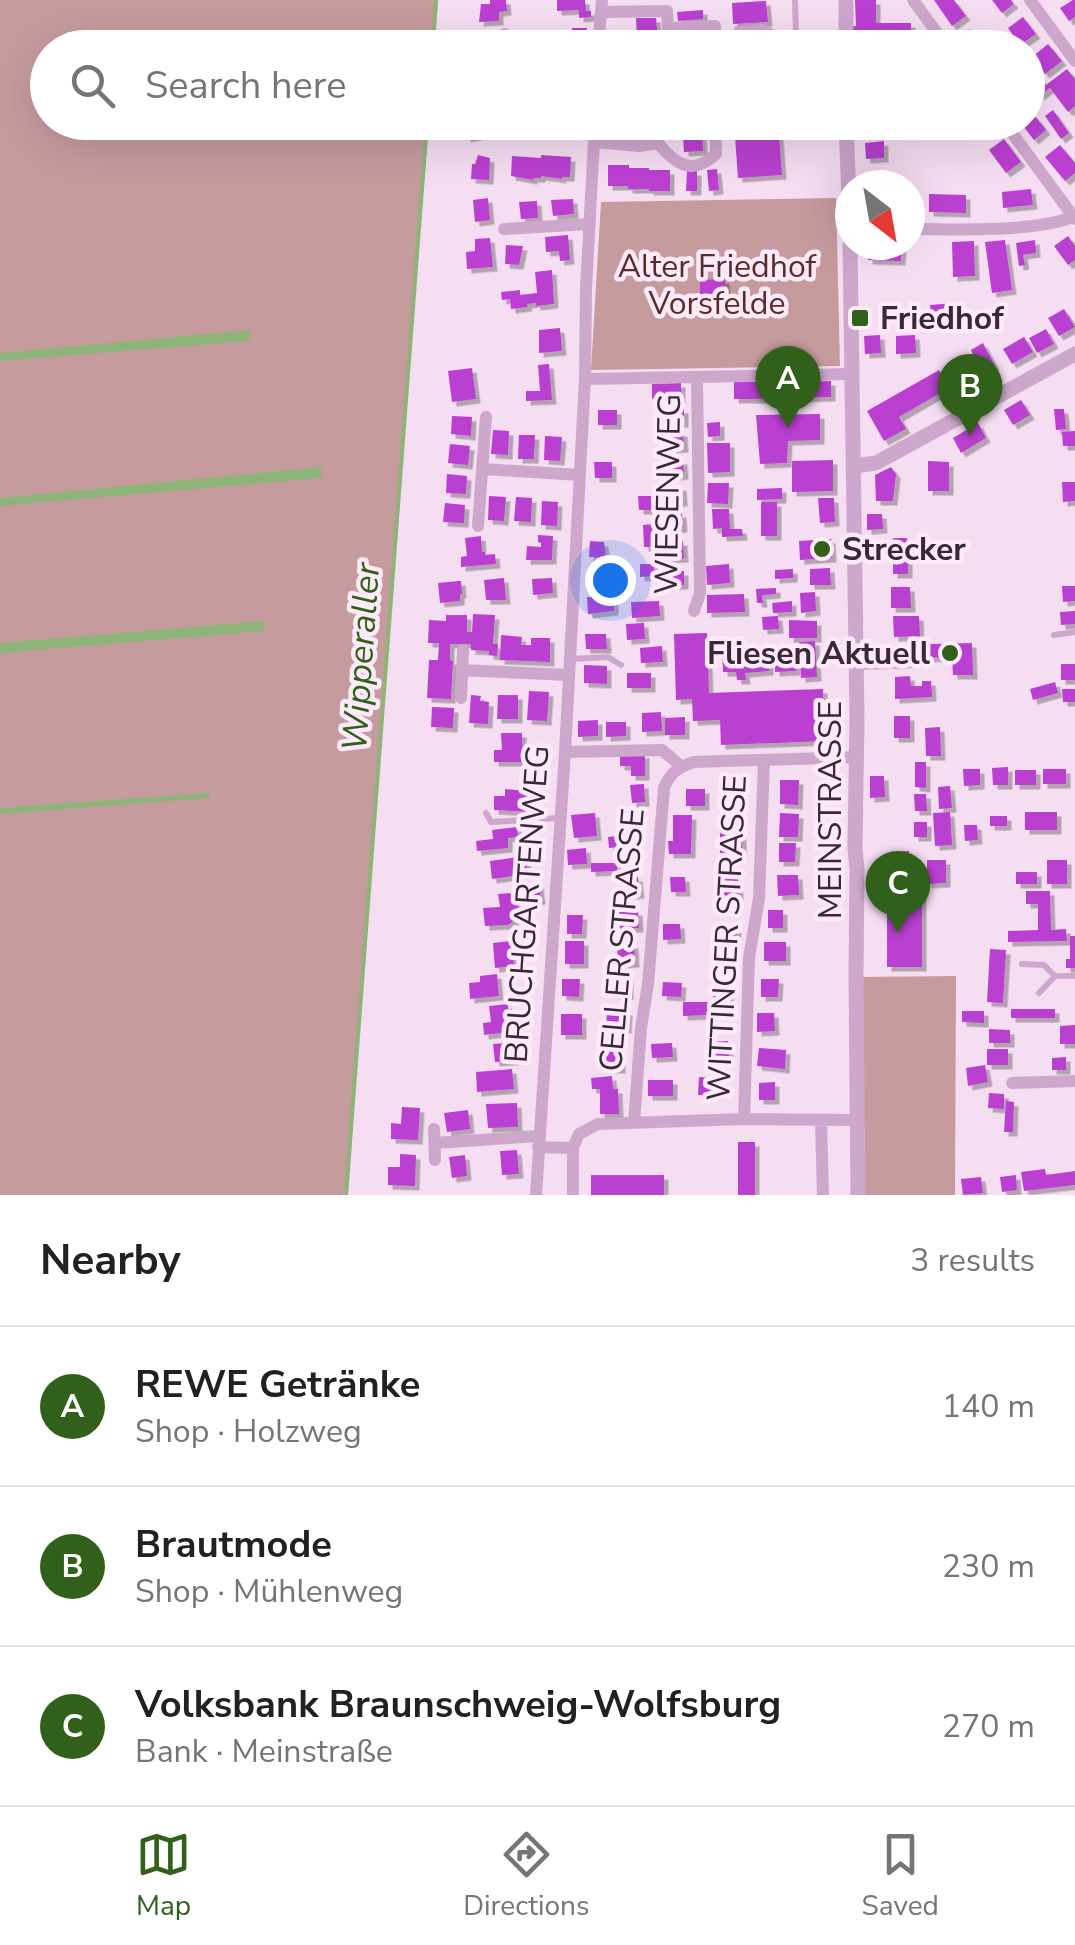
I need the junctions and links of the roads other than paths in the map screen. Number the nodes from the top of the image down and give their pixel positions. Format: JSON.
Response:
{"nodes":[{"id":1,"x":794,"y":0,"type":"edge"},
{"id":2,"x":846,"y":0,"type":"edge"},
{"id":3,"x":914,"y":0,"type":"edge"},
{"id":4,"x":1030,"y":0,"type":"edge"},
{"id":5,"x":601,"y":6,"type":"edge"},
{"id":6,"x":715,"y":30,"type":"edge"},
{"id":7,"x":737,"y":30,"type":"dead end"},
{"id":8,"x":769,"y":30,"type":"edge"},
{"id":9,"x":796,"y":30,"type":"edge"},
{"id":10,"x":846,"y":30,"type":"edge"},
{"id":11,"x":935,"y":30,"type":"edge"},
{"id":12,"x":1075,"y":61,"type":"edge"},
{"id":13,"x":716,"y":140,"type":"edge"},
{"id":14,"x":846,"y":140,"type":"edge"},
{"id":15,"x":1017,"y":140,"type":"edge"},
{"id":16,"x":594,"y":142,"type":"joint"},
{"id":17,"x":846,"y":170,"type":"edge"},
{"id":18,"x":1074,"y":218,"type":"edge"},
{"id":19,"x":590,"y":224,"type":"junction"},
{"id":20,"x":501,"y":229,"type":"dead end"},
{"id":21,"x":925,"y":229,"type":"edge"},
{"id":22,"x":850,"y":260,"type":"edge"},
{"id":23,"x":1075,"y":354,"type":"edge"},
{"id":24,"x":851,"y":374,"type":"junction"},
{"id":25,"x":698,"y":377,"type":"junction"},
{"id":26,"x":585,"y":379,"type":"junction"},
{"id":27,"x":486,"y":417,"type":"dead end"},
{"id":28,"x":853,"y":466,"type":"junction"},
{"id":29,"x":482,"y":469,"type":"junction"},
{"id":30,"x":579,"y":475,"type":"junction"},
{"id":31,"x":478,"y":526,"type":"dead end"},
{"id":32,"x":694,"y":611,"type":"dead end"},
{"id":33,"x":1075,"y":632,"type":"edge"},
{"id":34,"x":1054,"y":635,"type":"dead end"},
{"id":35,"x":463,"y":650,"type":"dead end"},
{"id":36,"x":570,"y":659,"type":"junction"},
{"id":37,"x":621,"y":665,"type":"dead end"},
{"id":38,"x":921,"y":665,"type":"dead end"},
{"id":39,"x":857,"y":666,"type":"junction"},
{"id":40,"x":462,"y":670,"type":"junction"},
{"id":41,"x":569,"y":676,"type":"junction"},
{"id":42,"x":461,"y":698,"type":"dead end"},
{"id":43,"x":565,"y":752,"type":"junction"},
{"id":44,"x":856,"y":757,"type":"junction"},
{"id":45,"x":764,"y":760,"type":"junction"},
{"id":46,"x":680,"y":766,"type":"junction"},
{"id":47,"x":486,"y":813,"type":"dead end"},
{"id":48,"x":560,"y":818,"type":"junction"},
{"id":49,"x":1022,"y":964,"type":"dead end"},
{"id":50,"x":1055,"y":976,"type":"junction"},
{"id":51,"x":1075,"y":976,"type":"edge"},
{"id":52,"x":1040,"y":993,"type":"dead end"},
{"id":53,"x":1075,"y":1081,"type":"edge"},
{"id":54,"x":1012,"y":1082,"type":"dead end"},
{"id":55,"x":744,"y":1119,"type":"junction"},
{"id":56,"x":856,"y":1120,"type":"junction"},
{"id":57,"x":821,"y":1121,"type":"junction"},
{"id":58,"x":634,"y":1122,"type":"junction"},
{"id":59,"x":538,"y":1142,"type":"junction"},
{"id":60,"x":573,"y":1148,"type":"junction"},
{"id":61,"x":434,"y":1160,"type":"dead end"},
{"id":62,"x":536,"y":1195,"type":"edge"},
{"id":63,"x":573,"y":1195,"type":"edge"},
{"id":64,"x":822,"y":1195,"type":"edge"},
{"id":65,"x":858,"y":1195,"type":"edge"}],
"edges":[{"from":1,"to":9,"type":"lane"},
{"from":2,"to":10,"type":"street"},
{"from":3,"to":11,"type":"street"},
{"from":4,"to":12,"type":"street"},
{"from":5,"to":6,"type":"street"},
{"from":7,"to":8,"type":"lane"},
{"from":13,"to":16,"type":"street"},
{"from":14,"to":17,"type":"street"},
{"from":15,"to":18,"type":"street"},
{"from":16,"to":19,"type":"street","name":"BRUCHGARTENWEG"},
{"from":18,"to":21,"type":"street"},
{"from":19,"to":20,"type":"street"},
{"from":19,"to":26,"type":"street","name":"BRUCHGARTENWEG"},
{"from":22,"to":24,"type":"street","name":"MEINSTRASSE"},
{"from":23,"to":28,"type":"street"},
{"from":24,"to":25,"type":"street"},
{"from":24,"to":28,"type":"street","name":"MEINSTRASSE"},
{"from":25,"to":26,"type":"street"},
{"from":25,"to":32,"type":"street","name":"WIESENWEG"},
{"from":26,"to":30,"type":"street","name":"BRUCHGARTENWEG"},
{"from":27,"to":29,"type":"street"},
{"from":28,"to":39,"type":"street","name":"MEINSTRASSE"},
{"from":29,"to":30,"type":"street"},
{"from":29,"to":31,"type":"street"},
{"from":30,"to":36,"type":"street","name":"BRUCHGARTENWEG"},
{"from":33,"to":34,"type":"lane"},
{"from":35,"to":40,"type":"street"},
{"from":36,"to":37,"type":"lane"},
{"from":36,"to":41,"type":"street","name":"BRUCHGARTENWEG"},
{"from":38,"to":39,"type":"lane"},
{"from":39,"to":44,"type":"street","name":"MEINSTRASSE"},
{"from":40,"to":41,"type":"street"},
{"from":40,"to":42,"type":"street"},
{"from":41,"to":43,"type":"street","name":"BRUCHGARTENWEG"},
{"from":43,"to":46,"type":"street"},
{"from":43,"to":48,"type":"street","name":"BRUCHGARTENWEG"},
{"from":44,"to":45,"type":"street"},
{"from":44,"to":56,"type":"street","name":"MEINSTRASSE"},
{"from":45,"to":46,"type":"street"},
{"from":45,"to":55,"type":"street","name":"WITTINGER STRASSE"},
{"from":46,"to":58,"type":"street","name":"CELLER STRASSE"},
{"from":47,"to":48,"type":"lane"},
{"from":48,"to":59,"type":"street","name":"BRUCHGARTENWEG"},
{"from":49,"to":50,"type":"lane"},
{"from":50,"to":51,"type":"lane"},
{"from":50,"to":52,"type":"lane"},
{"from":53,"to":54,"type":"street"},
{"from":55,"to":57,"type":"street"},
{"from":55,"to":58,"type":"street"},
{"from":56,"to":57,"type":"street"},
{"from":56,"to":65,"type":"street","name":"MEINSTRASSE"},
{"from":57,"to":64,"type":"street"},
{"from":58,"to":60,"type":"street"},
{"from":59,"to":60,"type":"street"},
{"from":59,"to":61,"type":"street"},
{"from":59,"to":62,"type":"street","name":"BRUCHGARTENWEG"},
{"from":60,"to":63,"type":"street"}]}
